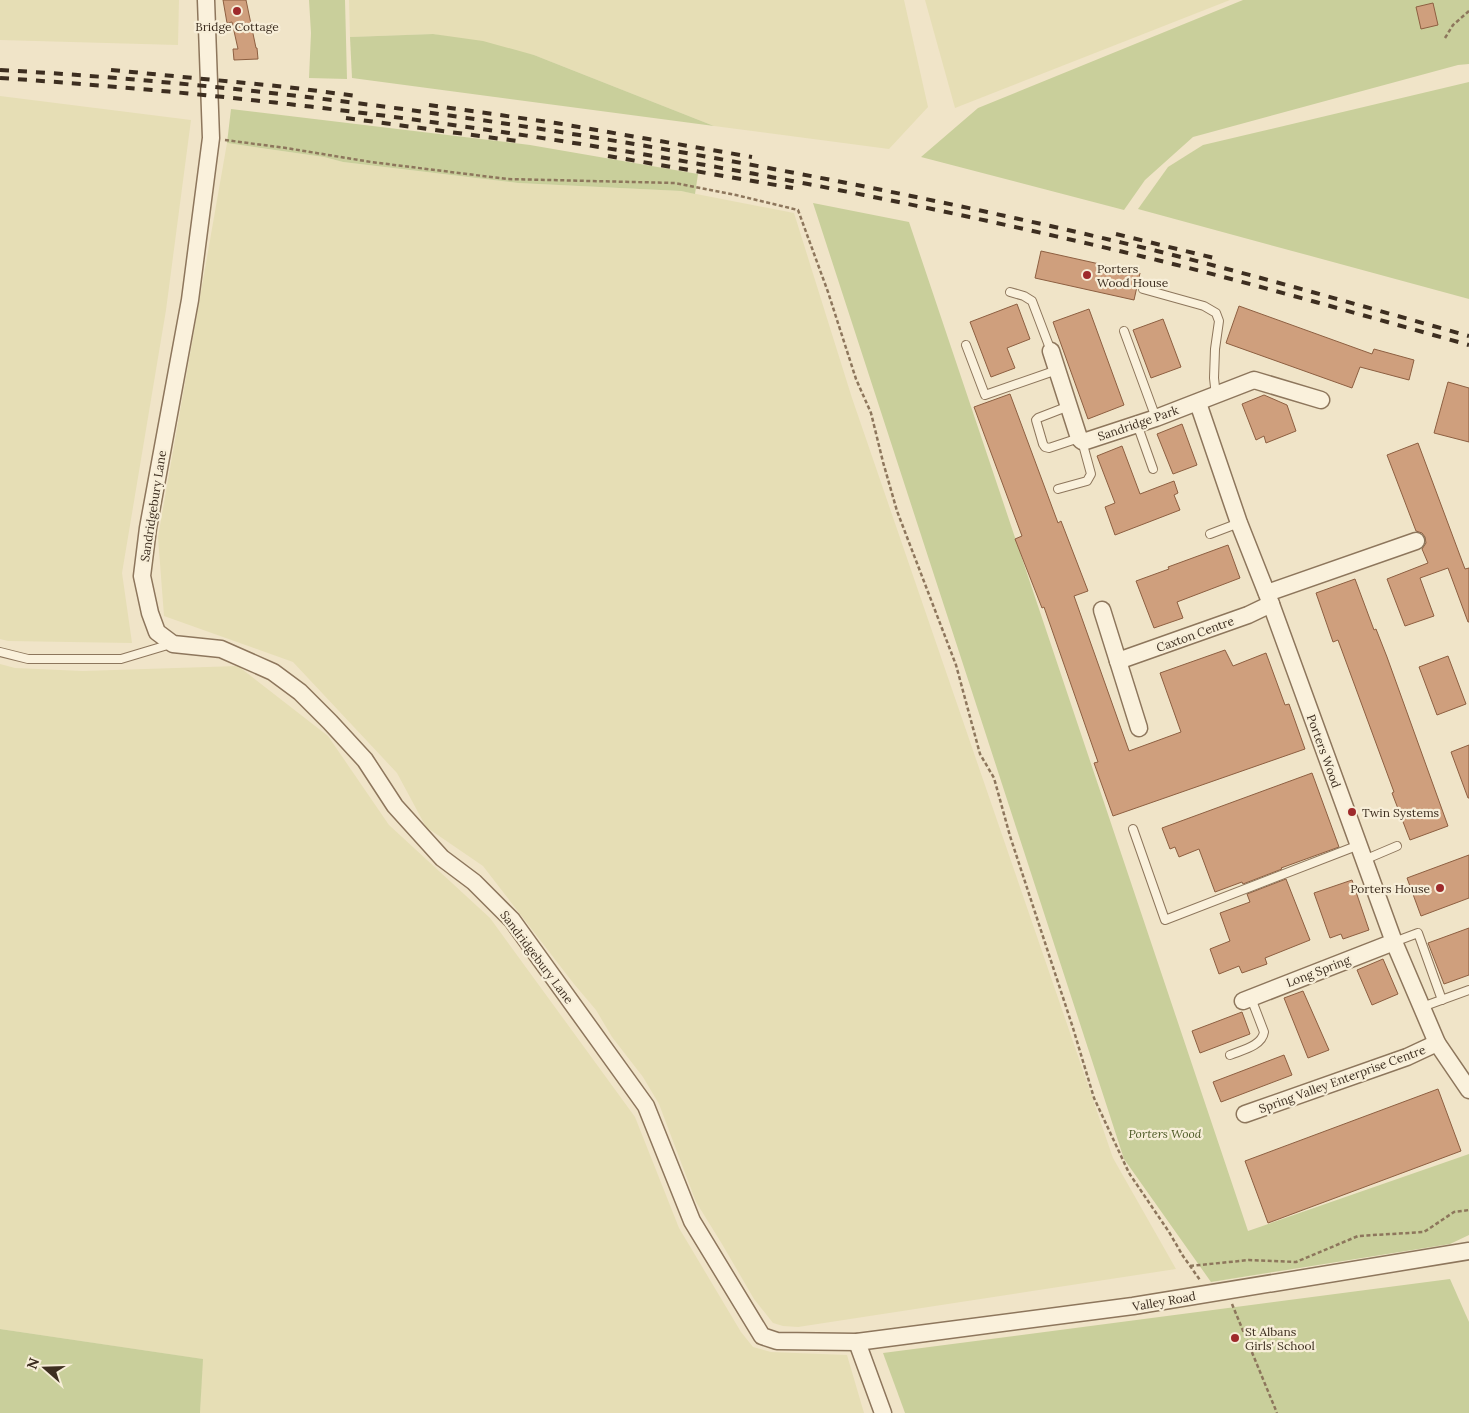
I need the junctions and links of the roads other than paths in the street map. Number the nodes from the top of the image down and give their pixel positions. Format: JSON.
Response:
{"nodes":[{"id":1,"x":206,"y":0,"type":"edge"},
{"id":2,"x":1143,"y":289,"type":"dead end"},
{"id":3,"x":1010,"y":292,"type":"dead end"},
{"id":4,"x":1124,"y":331,"type":"dead end"},
{"id":5,"x":966,"y":345,"type":"dead end"},
{"id":6,"x":1051,"y":351,"type":"joint"},
{"id":7,"x":1057,"y":370,"type":"junction"},
{"id":8,"x":1216,"y":396,"type":"junction"},
{"id":9,"x":1320,"y":400,"type":"dead end"},
{"id":10,"x":1198,"y":402,"type":"junction"},
{"id":11,"x":1069,"y":406,"type":"junction"},
{"id":12,"x":1156,"y":418,"type":"junction"},
{"id":13,"x":1137,"y":424,"type":"junction"},
{"id":14,"x":1080,"y":439,"type":"junction"},
{"id":15,"x":1153,"y":469,"type":"dead end"},
{"id":16,"x":1058,"y":489,"type":"dead end"},
{"id":17,"x":1239,"y":523,"type":"junction"},
{"id":18,"x":1210,"y":534,"type":"dead end"},
{"id":19,"x":1416,"y":541,"type":"dead end"},
{"id":20,"x":1269,"y":598,"type":"junction"},
{"id":21,"x":1102,"y":610,"type":"dead end"},
{"id":22,"x":173,"y":644,"type":"junction"},
{"id":23,"x":0,"y":652,"type":"edge"},
{"id":24,"x":1118,"y":661,"type":"junction"},
{"id":25,"x":1139,"y":728,"type":"dead end"},
{"id":26,"x":1134,"y":829,"type":"dead end"},
{"id":27,"x":1397,"y":846,"type":"dead end"},
{"id":28,"x":1361,"y":852,"type":"junction"},
{"id":29,"x":1394,"y":942,"type":"junction"},
{"id":30,"x":1469,"y":990,"type":"edge"},
{"id":31,"x":1247,"y":999,"type":"joint"},
{"id":32,"x":1442,"y":1000,"type":"junction"},
{"id":33,"x":1422,"y":1007,"type":"junction"},
{"id":34,"x":1437,"y":1043,"type":"junction"},
{"id":35,"x":1230,"y":1055,"type":"dead end"},
{"id":36,"x":1469,"y":1090,"type":"edge"},
{"id":37,"x":1246,"y":1114,"type":"dead end"},
{"id":38,"x":1469,"y":1251,"type":"edge"},
{"id":39,"x":857,"y":1342,"type":"junction"},
{"id":40,"x":883,"y":1413,"type":"edge"}],
"edges":[{"from":1,"to":22,"type":"street","name":"Sandridgebury Lane"},
{"from":2,"to":8,"type":"lane"},
{"from":3,"to":6,"type":"lane"},
{"from":4,"to":12,"type":"lane"},
{"from":5,"to":7,"type":"lane"},
{"from":6,"to":7,"type":"street","name":"Sandridge Park"},
{"from":7,"to":11,"type":"street","name":"Sandridge Park"},
{"from":8,"to":9,"type":"street","name":"Sandridge Park"},
{"from":8,"to":10,"type":"street","name":"Sandridge Park"},
{"from":10,"to":12,"type":"street","name":"Sandridge Park"},
{"from":10,"to":17,"type":"street","name":"Porters Wood"},
{"from":11,"to":14,"type":"street","name":"Sandridge Park"},
{"from":11,"to":14,"type":"lane"},
{"from":12,"to":13,"type":"street","name":"Sandridge Park"},
{"from":13,"to":14,"type":"street","name":"Sandridge Park"},
{"from":13,"to":15,"type":"lane"},
{"from":14,"to":16,"type":"lane"},
{"from":17,"to":18,"type":"lane"},
{"from":17,"to":20,"type":"street","name":"Porters Wood"},
{"from":19,"to":20,"type":"street","name":"Caxton Centre"},
{"from":20,"to":24,"type":"street","name":"Caxton Centre"},
{"from":20,"to":28,"type":"street","name":"Porters Wood"},
{"from":21,"to":24,"type":"street"},
{"from":22,"to":23,"type":"lane"},
{"from":22,"to":39,"type":"street","name":"Sandridgebury Lane"},
{"from":24,"to":25,"type":"street"},
{"from":26,"to":28,"type":"lane"},
{"from":27,"to":28,"type":"lane"},
{"from":28,"to":29,"type":"street","name":"Porters Wood"},
{"from":29,"to":31,"type":"street","name":"Long Spring"},
{"from":29,"to":32,"type":"lane"},
{"from":29,"to":33,"type":"street","name":"Porters Wood"},
{"from":30,"to":32,"type":"lane"},
{"from":31,"to":35,"type":"lane"},
{"from":32,"to":33,"type":"lane"},
{"from":33,"to":34,"type":"street","name":"Porters Wood"},
{"from":34,"to":36,"type":"street","name":"Porters Wood"},
{"from":34,"to":37,"type":"street","name":"Spring Valley Enterprise Centre"},
{"from":38,"to":39,"type":"street","name":"Valley Road"},
{"from":39,"to":40,"type":"street"}]}
